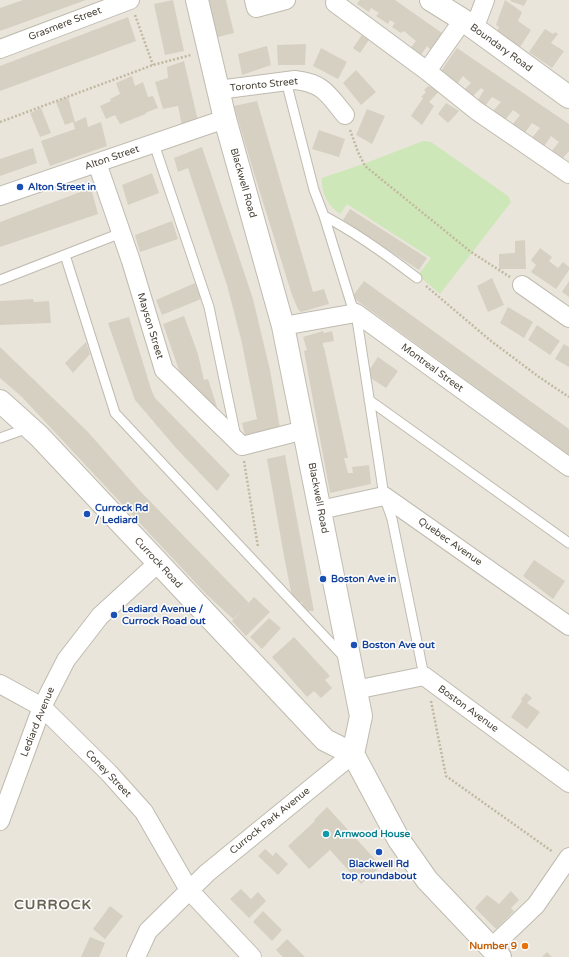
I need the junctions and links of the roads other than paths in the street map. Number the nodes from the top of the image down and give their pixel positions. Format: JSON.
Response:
{"nodes":[{"id":1,"x":129,"y":0,"type":"edge"},
{"id":2,"x":197,"y":0,"type":"edge"},
{"id":3,"x":286,"y":0,"type":"edge"},
{"id":4,"x":431,"y":0,"type":"edge"},
{"id":5,"x":485,"y":0,"type":"edge"},
{"id":6,"x":335,"y":1,"type":"edge"},
{"id":7,"x":255,"y":4,"type":"edge"},
{"id":8,"x":468,"y":25,"type":"junction"},
{"id":9,"x":0,"y":49,"type":"edge"},
{"id":10,"x":427,"y":71,"type":"junction"},
{"id":11,"x":286,"y":81,"type":"junction"},
{"id":12,"x":218,"y":90,"type":"junction"},
{"id":13,"x":569,"y":97,"type":"edge"},
{"id":14,"x":345,"y":114,"type":"road end"},
{"id":15,"x":225,"y":119,"type":"junction"},
{"id":16,"x":154,"y":144,"type":"junction"},
{"id":17,"x":97,"y":163,"type":"junction"},
{"id":18,"x":569,"y":174,"type":"edge"},
{"id":19,"x":0,"y":196,"type":"edge"},
{"id":20,"x":324,"y":216,"type":"junction"},
{"id":21,"x":121,"y":233,"type":"junction"},
{"id":22,"x":65,"y":255,"type":"junction"},
{"id":23,"x":417,"y":278,"type":"road end"},
{"id":24,"x":0,"y":280,"type":"edge"},
{"id":25,"x":522,"y":285,"type":"road end"},
{"id":26,"x":356,"y":313,"type":"junction"},
{"id":27,"x":569,"y":318,"type":"edge"},
{"id":28,"x":283,"y":326,"type":"junction"},
{"id":29,"x":369,"y":400,"type":"junction"},
{"id":30,"x":0,"y":401,"type":"edge"},
{"id":31,"x":29,"y":427,"type":"junction"},
{"id":32,"x":304,"y":430,"type":"junction"},
{"id":33,"x":0,"y":438,"type":"edge"},
{"id":34,"x":239,"y":444,"type":"junction"},
{"id":35,"x":569,"y":466,"type":"edge"},
{"id":36,"x":384,"y":496,"type":"junction"},
{"id":37,"x":320,"y":510,"type":"junction"},
{"id":38,"x":569,"y":543,"type":"edge"},
{"id":39,"x":158,"y":563,"type":"junction"},
{"id":40,"x":569,"y":626,"type":"edge"},
{"id":41,"x":350,"y":663,"type":"junction"},
{"id":42,"x":425,"y":677,"type":"junction"},
{"id":43,"x":0,"y":684,"type":"edge"},
{"id":44,"x":355,"y":690,"type":"junction"},
{"id":45,"x":42,"y":707,"type":"junction"},
{"id":46,"x":353,"y":754,"type":"junction"},
{"id":47,"x":569,"y":783,"type":"edge"},
{"id":48,"x":0,"y":821,"type":"edge"},
{"id":49,"x":567,"y":860,"type":"edge"},
{"id":50,"x":189,"y":890,"type":"junction"},
{"id":51,"x":496,"y":952,"type":"edge"},
{"id":52,"x":136,"y":957,"type":"edge"},
{"id":53,"x":252,"y":957,"type":"edge"}],
"edges":[{"from":1,"to":9,"type":"street","name":"Grasmere Street"},
{"from":2,"to":12,"type":"street","name":"Blackwell Road"},
{"from":3,"to":7,"type":"street"},
{"from":4,"to":8,"type":"street","name":"Boundary Road"},
{"from":5,"to":8,"type":"street"},
{"from":6,"to":10,"type":"street"},
{"from":8,"to":10,"type":"street"},
{"from":8,"to":13,"type":"street","name":"Boundary Road"},
{"from":10,"to":18,"type":"street"},
{"from":11,"to":12,"type":"street","name":"Toronto Street"},
{"from":11,"to":14,"type":"street","name":"Toronto Street"},
{"from":11,"to":20,"type":"lane"},
{"from":12,"to":15,"type":"street","name":"Blackwell Road"},
{"from":15,"to":16,"type":"street","name":"Alton Street"},
{"from":15,"to":28,"type":"street","name":"Blackwell Road"},
{"from":16,"to":17,"type":"street","name":"Alton Street"},
{"from":16,"to":34,"type":"lane"},
{"from":17,"to":19,"type":"street","name":"Alton Street"},
{"from":17,"to":21,"type":"street","name":"Mayson Street"},
{"from":20,"to":23,"type":"lane"},
{"from":20,"to":26,"type":"lane"},
{"from":21,"to":22,"type":"lane"},
{"from":21,"to":34,"type":"street","name":"Mayson Street"},
{"from":22,"to":24,"type":"lane"},
{"from":22,"to":41,"type":"lane"},
{"from":25,"to":27,"type":"street"},
{"from":26,"to":28,"type":"street"},
{"from":26,"to":29,"type":"lane"},
{"from":26,"to":35,"type":"street","name":"Montreal Street"},
{"from":28,"to":32,"type":"street","name":"Blackwell Road"},
{"from":29,"to":36,"type":"lane"},
{"from":29,"to":38,"type":"lane"},
{"from":30,"to":31,"type":"street","name":"Currock Road"},
{"from":31,"to":33,"type":"lane"},
{"from":31,"to":39,"type":"street","name":"Currock Road"},
{"from":32,"to":34,"type":"street"},
{"from":32,"to":37,"type":"street","name":"Blackwell Road"},
{"from":36,"to":37,"type":"street"},
{"from":36,"to":40,"type":"street","name":"Quebec Avenue"},
{"from":36,"to":42,"type":"lane"},
{"from":37,"to":41,"type":"street","name":"Blackwell Road"},
{"from":39,"to":45,"type":"street","name":"Lediard Avenue"},
{"from":39,"to":46,"type":"street","name":"Currock Road"},
{"from":41,"to":44,"type":"street","name":"Blackwell Road"},
{"from":42,"to":44,"type":"street"},
{"from":42,"to":47,"type":"street","name":"Boston Avenue"},
{"from":43,"to":45,"type":"street","name":"Coney Street"},
{"from":44,"to":46,"type":"street","name":"Blackwell Road"},
{"from":45,"to":48,"type":"street","name":"Lediard Avenue"},
{"from":45,"to":50,"type":"street","name":"Coney Street"},
{"from":46,"to":50,"type":"street","name":"Currock Park Avenue"},
{"from":46,"to":51,"type":"street"},
{"from":49,"to":51,"type":"street"},
{"from":50,"to":52,"type":"street","name":"Currock Park Avenue"},
{"from":50,"to":53,"type":"street"}]}
